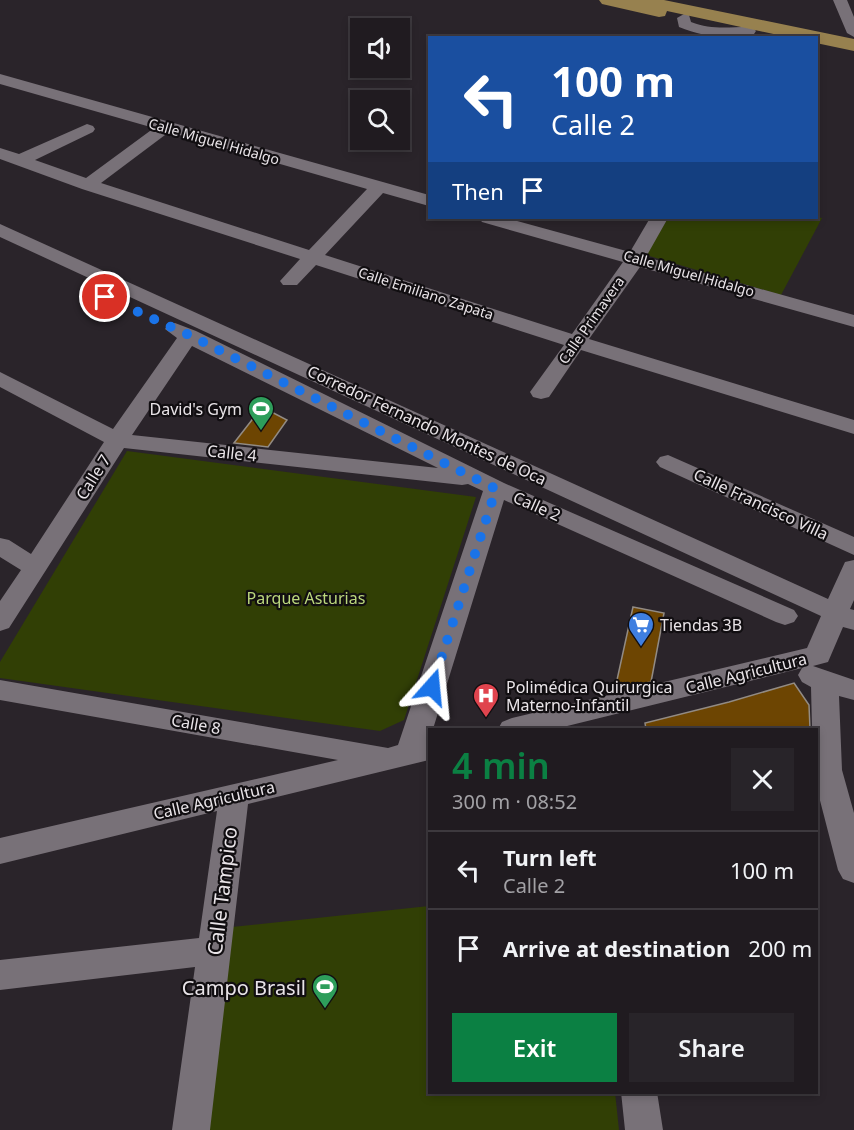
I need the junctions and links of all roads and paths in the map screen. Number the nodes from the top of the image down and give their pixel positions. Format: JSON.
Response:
{"nodes":[{"id":1,"x":609,"y":0,"type":"edge"},
{"id":2,"x":639,"y":0,"type":"edge"},
{"id":3,"x":840,"y":0,"type":"edge"},
{"id":4,"x":854,"y":33,"type":"edge"},
{"id":5,"x":760,"y":34,"type":"edge"},
{"id":6,"x":811,"y":36,"type":"edge"},
{"id":7,"x":818,"y":37,"type":"edge"},
{"id":8,"x":818,"y":44,"type":"edge"},
{"id":9,"x":854,"y":45,"type":"edge"},
{"id":10,"x":854,"y":51,"type":"edge"},
{"id":11,"x":0,"y":79,"type":"edge"},
{"id":12,"x":165,"y":127,"type":"junction"},
{"id":13,"x":87,"y":129,"type":"dead end"},
{"id":14,"x":0,"y":153,"type":"edge"},
{"id":15,"x":21,"y":160,"type":"junction"},
{"id":16,"x":88,"y":185,"type":"junction"},
{"id":17,"x":378,"y":188,"type":"junction"},
{"id":18,"x":428,"y":201,"type":"edge"},
{"id":19,"x":492,"y":219,"type":"edge"},
{"id":20,"x":658,"y":219,"type":"edge"},
{"id":21,"x":0,"y":230,"type":"edge"},
{"id":22,"x":0,"y":250,"type":"edge"},
{"id":23,"x":315,"y":257,"type":"junction"},
{"id":24,"x":636,"y":258,"type":"junction"},
{"id":25,"x":290,"y":281,"type":"dead end"},
{"id":26,"x":854,"y":321,"type":"edge"},
{"id":27,"x":189,"y":335,"type":"junction"},
{"id":28,"x":576,"y":342,"type":"junction"},
{"id":29,"x":0,"y":378,"type":"edge"},
{"id":30,"x":541,"y":392,"type":"dead end"},
{"id":31,"x":854,"y":427,"type":"edge"},
{"id":32,"x":117,"y":440,"type":"junction"},
{"id":33,"x":668,"y":462,"type":"dead end"},
{"id":34,"x":488,"y":484,"type":"junction"},
{"id":35,"x":0,"y":546,"type":"edge"},
{"id":36,"x":854,"y":547,"type":"edge"},
{"id":37,"x":36,"y":568,"type":"junction"},
{"id":38,"x":854,"y":568,"type":"edge"},
{"id":39,"x":785,"y":616,"type":"dead end"},
{"id":40,"x":854,"y":621,"type":"edge"},
{"id":41,"x":0,"y":622,"type":"edge"},
{"id":42,"x":822,"y":669,"type":"junction"},
{"id":43,"x":0,"y":690,"type":"edge"},
{"id":44,"x":854,"y":690,"type":"edge"},
{"id":45,"x":595,"y":719,"type":"edge"},
{"id":46,"x":520,"y":728,"type":"edge"},
{"id":47,"x":411,"y":753,"type":"edge"},
{"id":48,"x":234,"y":795,"type":"junction"},
{"id":49,"x":0,"y":851,"type":"edge"},
{"id":50,"x":854,"y":870,"type":"edge"},
{"id":51,"x":214,"y":951,"type":"junction"},
{"id":52,"x":0,"y":975,"type":"edge"},
{"id":53,"x":639,"y":1094,"type":"edge"},
{"id":54,"x":191,"y":1130,"type":"edge"},
{"id":55,"x":644,"y":1130,"type":"edge"}],
"edges":[{"from":1,"to":5,"type":"main road"},
{"from":2,"to":6,"type":"main road"},
{"from":3,"to":4,"type":"street"},
{"from":7,"to":9,"type":"main road"},
{"from":8,"to":10,"type":"main road"},
{"from":11,"to":12,"type":"street","name":"Calle Miguel Hidalgo"},
{"from":12,"to":16,"type":"street"},
{"from":12,"to":17,"type":"street","name":"Calle Miguel Hidalgo"},
{"from":13,"to":15,"type":"street"},
{"from":14,"to":15,"type":"street","name":"Calle Emiliano Zapata"},
{"from":15,"to":16,"type":"street","name":"Calle Emiliano Zapata"},
{"from":16,"to":23,"type":"street","name":"Calle Emiliano Zapata"},
{"from":17,"to":18,"type":"street","name":"Calle Miguel Hidalgo"},
{"from":17,"to":23,"type":"street"},
{"from":19,"to":24,"type":"street","name":"Calle Miguel Hidalgo"},
{"from":20,"to":24,"type":"street","name":"Calle Primavera"},
{"from":21,"to":40,"type":"street","name":"Corredor Fernando Montes de Oca"},
{"from":22,"to":27,"type":"street","name":"Calle 2"},
{"from":23,"to":25,"type":"street"},
{"from":23,"to":28,"type":"street","name":"Calle Emiliano Zapata"},
{"from":24,"to":26,"type":"street","name":"Calle Miguel Hidalgo"},
{"from":24,"to":28,"type":"street","name":"Calle Primavera"},
{"from":27,"to":32,"type":"street","name":"Calle 7"},
{"from":27,"to":34,"type":"street","name":"Calle 2"},
{"from":28,"to":30,"type":"street","name":"Calle Primavera"},
{"from":28,"to":31,"type":"street","name":"Calle Emiliano Zapata"},
{"from":29,"to":32,"type":"street","name":"Calle 4"},
{"from":32,"to":34,"type":"street","name":"Calle 4"},
{"from":32,"to":37,"type":"street","name":"Calle 7"},
{"from":33,"to":36,"type":"street","name":"Calle Francisco Villa"},
{"from":34,"to":39,"type":"street","name":"Calle 2"},
{"from":34,"to":47,"type":"street"},
{"from":35,"to":37,"type":"street"},
{"from":37,"to":41,"type":"street","name":"Calle 7"},
{"from":38,"to":42,"type":"street","name":"Calle Agricultura"},
{"from":42,"to":44,"type":"street"},
{"from":42,"to":45,"type":"street","name":"Calle Agricultura"},
{"from":42,"to":50,"type":"street"},
{"from":43,"to":47,"type":"street","name":"Calle 8"},
{"from":45,"to":46,"type":"street","name":"Calle Agricultura"},
{"from":47,"to":48,"type":"street","name":"Calle Agricultura"},
{"from":48,"to":49,"type":"street","name":"Calle Agricultura"},
{"from":48,"to":51,"type":"street","name":"Calle Tampico"},
{"from":51,"to":52,"type":"street"},
{"from":51,"to":54,"type":"street","name":"Calle Tampico"},
{"from":53,"to":55,"type":"street"}]}
